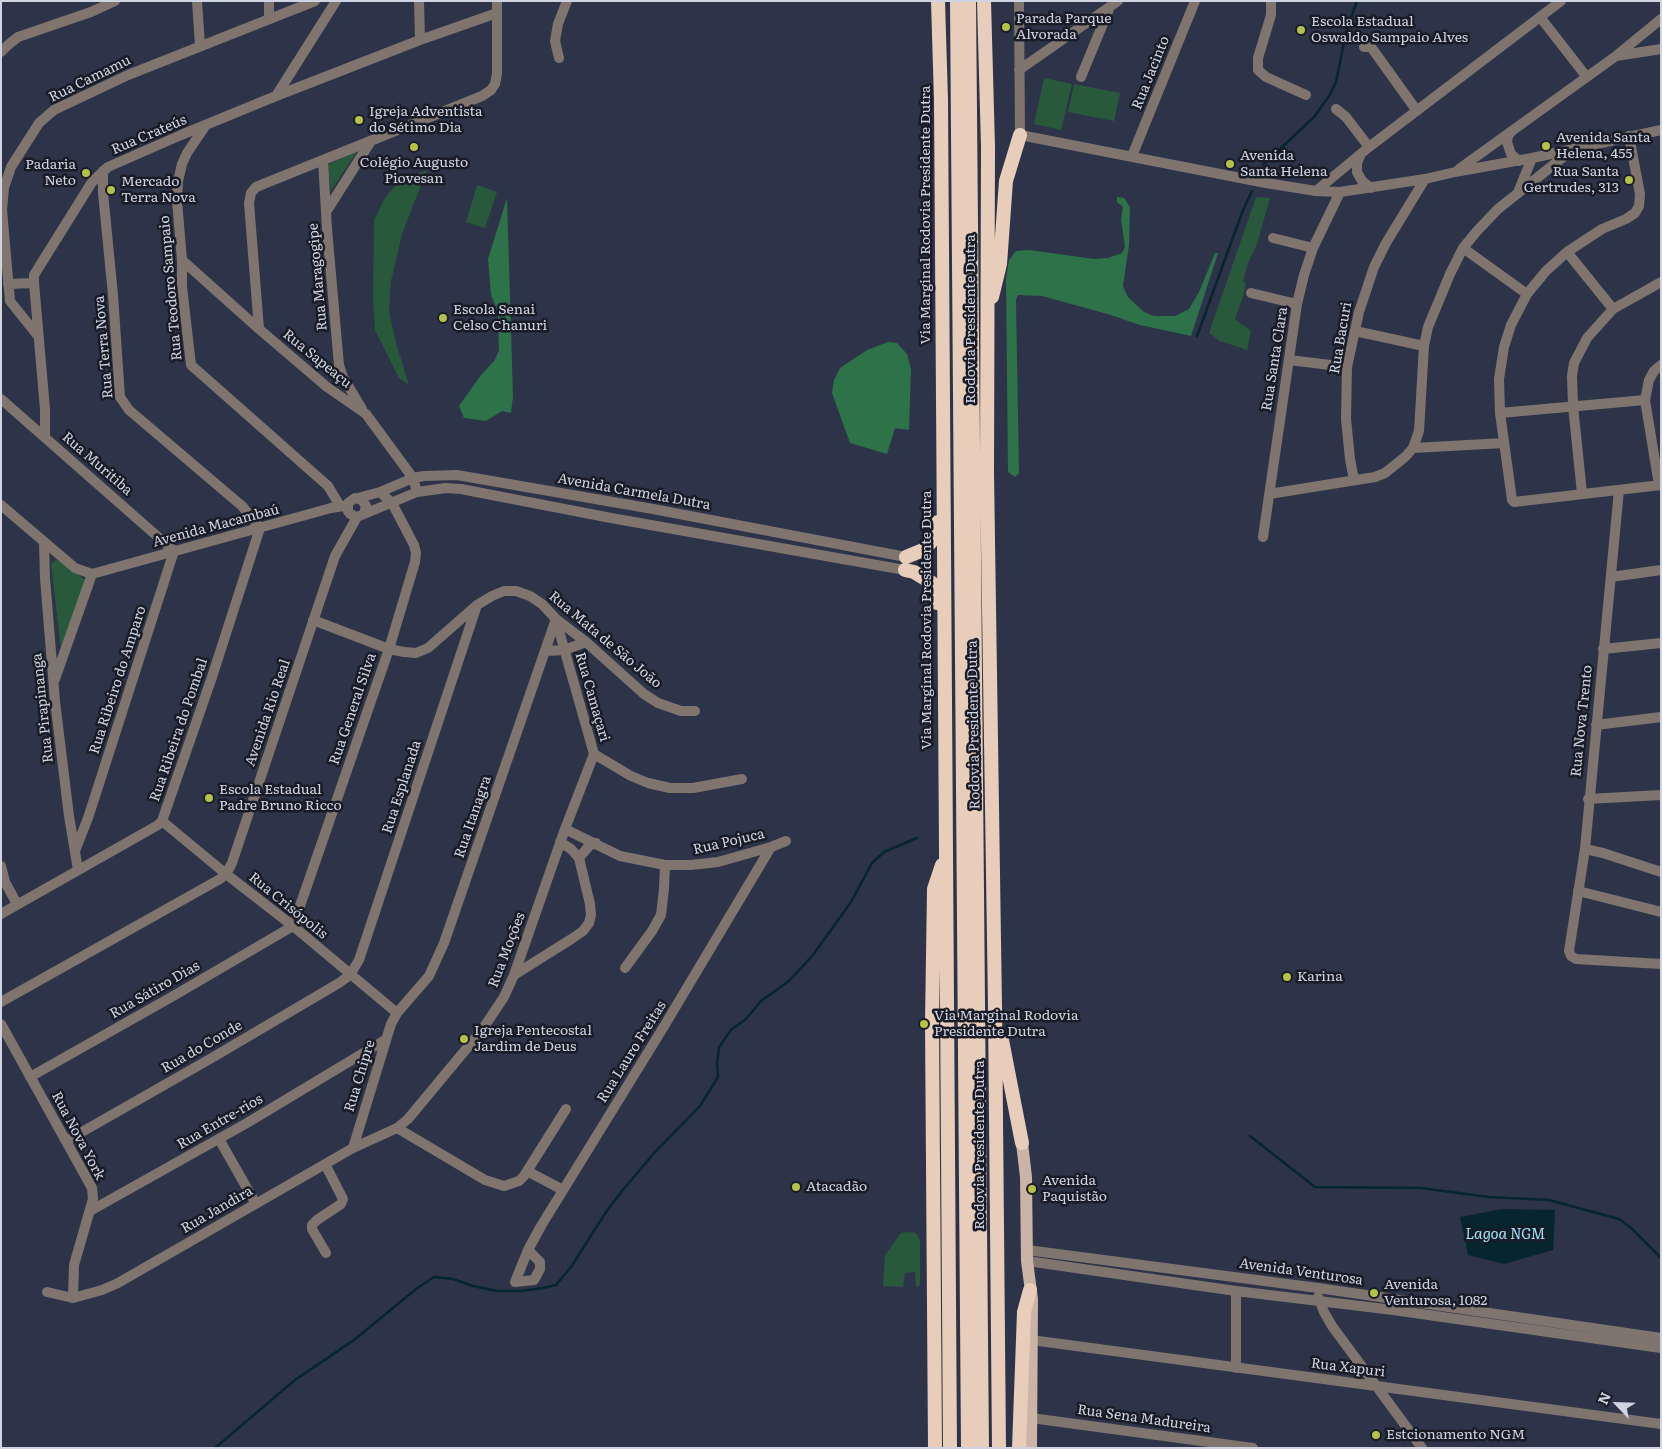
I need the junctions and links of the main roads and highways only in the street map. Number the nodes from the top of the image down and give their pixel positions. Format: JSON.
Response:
{"nodes":[{"id":1,"x":931,"y":1,"type":"edge"},
{"id":2,"x":938,"y":1,"type":"edge"},
{"id":3,"x":957,"y":1,"type":"edge"},
{"id":4,"x":969,"y":1,"type":"edge"},
{"id":5,"x":984,"y":1,"type":"edge"},
{"id":6,"x":941,"y":100,"type":"junction"},
{"id":7,"x":1020,"y":135,"type":"road end"},
{"id":8,"x":987,"y":317,"type":"junction"},
{"id":9,"x":943,"y":451,"type":"junction"},
{"id":10,"x":944,"y":681,"type":"junction"},
{"id":11,"x":945,"y":854,"type":"junction"},
{"id":12,"x":996,"y":1007,"type":"junction"},
{"id":13,"x":1022,"y":1142,"type":"joint"},
{"id":14,"x":1030,"y":1290,"type":"junction"},
{"id":15,"x":935,"y":1448,"type":"edge"},
{"id":16,"x":950,"y":1448,"type":"edge"},
{"id":17,"x":968,"y":1448,"type":"edge"},
{"id":18,"x":982,"y":1448,"type":"edge"},
{"id":19,"x":999,"y":1448,"type":"edge"},
{"id":20,"x":1019,"y":1448,"type":"edge"},
{"id":21,"x":1032,"y":1448,"type":"edge"}],
"edges":[{"from":1,"to":6,"type":"highway"},
{"from":2,"to":6,"type":"highway","name":"Via Marginal Rodovia Presidente Dutra"},
{"from":3,"to":17,"type":"highway","name":"Rodovia Presidente Dutra"},
{"from":4,"to":18,"type":"highway","name":"Rodovia Presidente Dutra"},
{"from":5,"to":8,"type":"highway","name":"Rodovia Presidente Dutra"},
{"from":6,"to":9,"type":"highway","name":"Via Marginal Rodovia Presidente Dutra"},
{"from":7,"to":8,"type":"highway"},
{"from":8,"to":12,"type":"highway","name":"Rodovia Presidente Dutra"},
{"from":9,"to":10,"type":"highway","name":"Via Marginal Rodovia Presidente Dutra"},
{"from":9,"to":10,"type":"highway"},
{"from":10,"to":11,"type":"highway","name":"Via Marginal Rodovia Presidente Dutra"},
{"from":11,"to":15,"type":"highway"},
{"from":11,"to":16,"type":"highway","name":"Via Marginal Rodovia Presidente Dutra"},
{"from":12,"to":13,"type":"highway"},
{"from":12,"to":19,"type":"highway","name":"Rodovia Presidente Dutra"},
{"from":13,"to":14,"type":"main road"},
{"from":14,"to":20,"type":"highway"},
{"from":14,"to":21,"type":"main road"}]}
